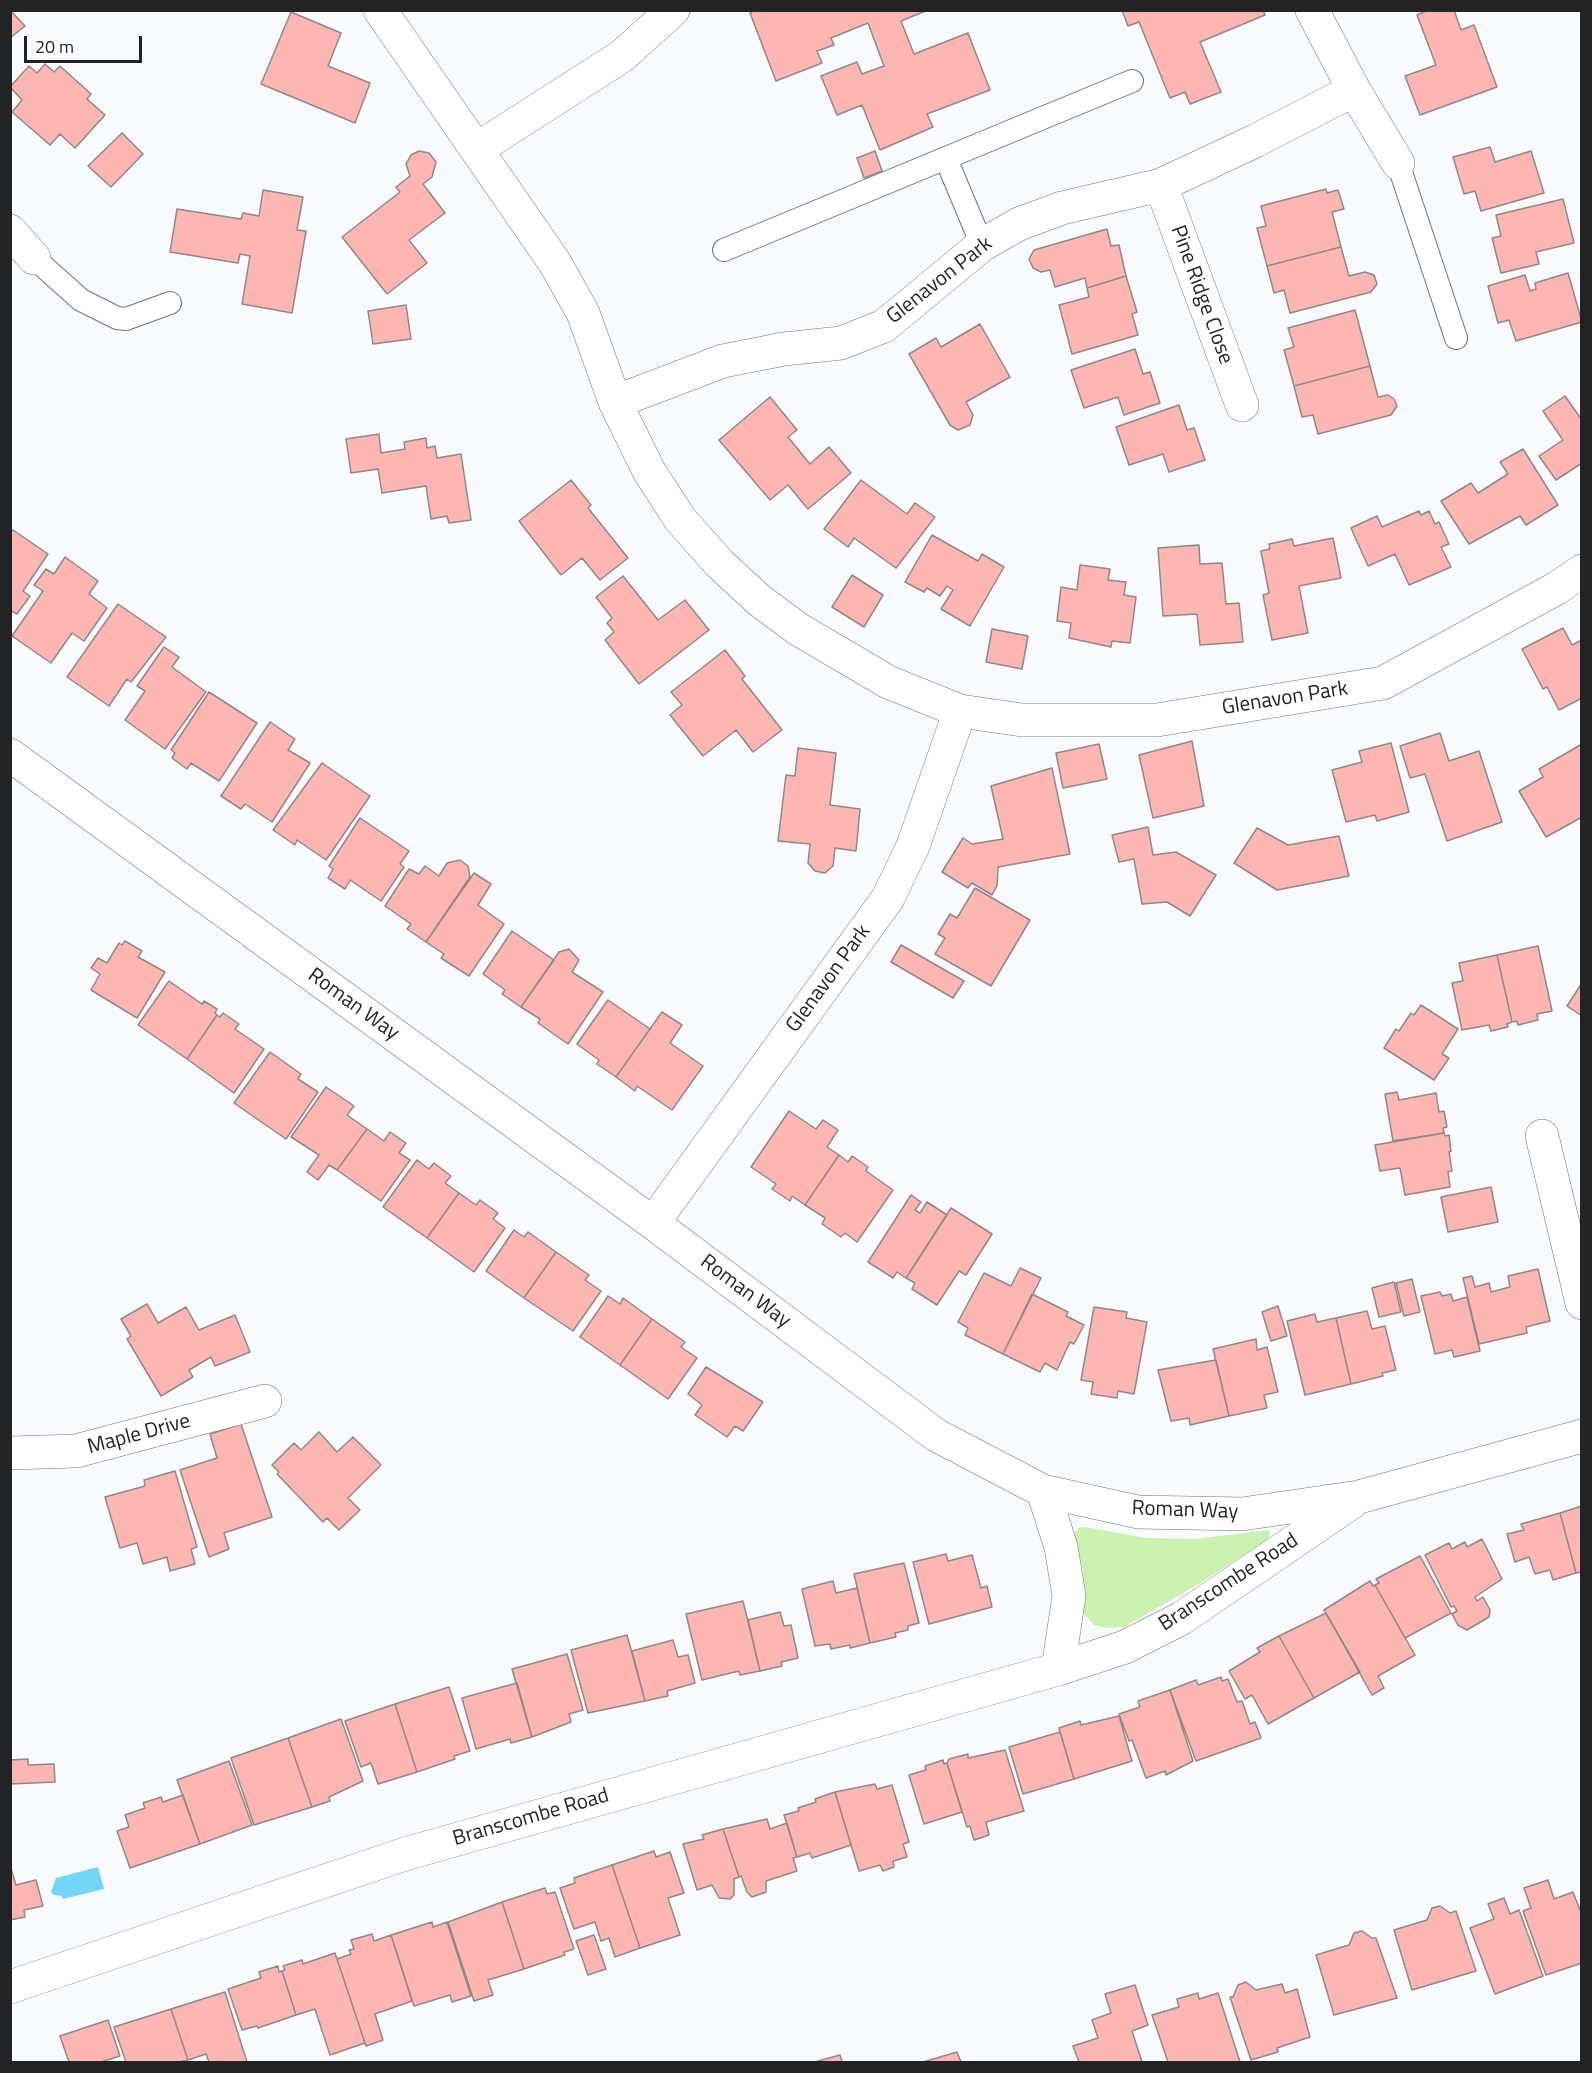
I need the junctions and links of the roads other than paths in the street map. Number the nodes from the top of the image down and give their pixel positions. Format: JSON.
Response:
{"nodes":[{"id":1,"x":380,"y":10,"type":"edge"},
{"id":2,"x":674,"y":10,"type":"edge"},
{"id":3,"x":1312,"y":10,"type":"edge"},
{"id":4,"x":1132,"y":81,"type":"dead end"},
{"id":5,"x":1354,"y":90,"type":"junction"},
{"id":6,"x":477,"y":149,"type":"junction"},
{"id":7,"x":946,"y":159,"type":"junction"},
{"id":8,"x":1398,"y":163,"type":"joint"},
{"id":9,"x":1161,"y":185,"type":"junction"},
{"id":10,"x":10,"y":231,"type":"edge"},
{"id":11,"x":982,"y":244,"type":"junction"},
{"id":12,"x":724,"y":250,"type":"dead end"},
{"id":13,"x":34,"y":258,"type":"joint"},
{"id":14,"x":170,"y":303,"type":"dead end"},
{"id":15,"x":1456,"y":338,"type":"dead end"},
{"id":16,"x":615,"y":402,"type":"junction"},
{"id":17,"x":1242,"y":405,"type":"dead end"},
{"id":18,"x":1581,"y":571,"type":"edge"},
{"id":19,"x":960,"y":711,"type":"junction"},
{"id":20,"x":10,"y":755,"type":"edge"},
{"id":21,"x":1542,"y":1136,"type":"dead end"},
{"id":22,"x":653,"y":1223,"type":"junction"},
{"id":23,"x":1581,"y":1303,"type":"edge"},
{"id":24,"x":265,"y":1401,"type":"dead end"},
{"id":25,"x":1581,"y":1436,"type":"edge"},
{"id":26,"x":10,"y":1453,"type":"edge"},
{"id":27,"x":1043,"y":1491,"type":"junction"},
{"id":28,"x":1359,"y":1497,"type":"junction"},
{"id":29,"x":1058,"y":1669,"type":"junction"},
{"id":30,"x":10,"y":1987,"type":"edge"}],
"edges":[{"from":1,"to":6,"type":"street","name":"Glenavon Park"},
{"from":2,"to":6,"type":"street"},
{"from":3,"to":5,"type":"street"},
{"from":4,"to":7,"type":"lane"},
{"from":5,"to":8,"type":"street"},
{"from":5,"to":9,"type":"street","name":"Glenavon Park"},
{"from":6,"to":16,"type":"street","name":"Glenavon Park"},
{"from":7,"to":11,"type":"lane"},
{"from":7,"to":12,"type":"lane"},
{"from":8,"to":15,"type":"lane"},
{"from":9,"to":11,"type":"street","name":"Glenavon Park"},
{"from":9,"to":17,"type":"street","name":"Pine Ridge Close"},
{"from":10,"to":13,"type":"street"},
{"from":11,"to":16,"type":"street","name":"Glenavon Park"},
{"from":13,"to":14,"type":"lane"},
{"from":16,"to":19,"type":"street","name":"Glenavon Park"},
{"from":18,"to":19,"type":"street","name":"Glenavon Park"},
{"from":19,"to":22,"type":"street","name":"Glenavon Park"},
{"from":20,"to":22,"type":"street","name":"Roman Way"},
{"from":21,"to":23,"type":"street"},
{"from":22,"to":27,"type":"street","name":"Roman Way"},
{"from":24,"to":26,"type":"street","name":"Maple Drive"},
{"from":25,"to":28,"type":"street","name":"Roman Way"},
{"from":27,"to":28,"type":"street","name":"Roman Way"},
{"from":27,"to":29,"type":"street"},
{"from":28,"to":29,"type":"street","name":"Branscombe Road"},
{"from":29,"to":30,"type":"street","name":"Branscombe Road"}]}
